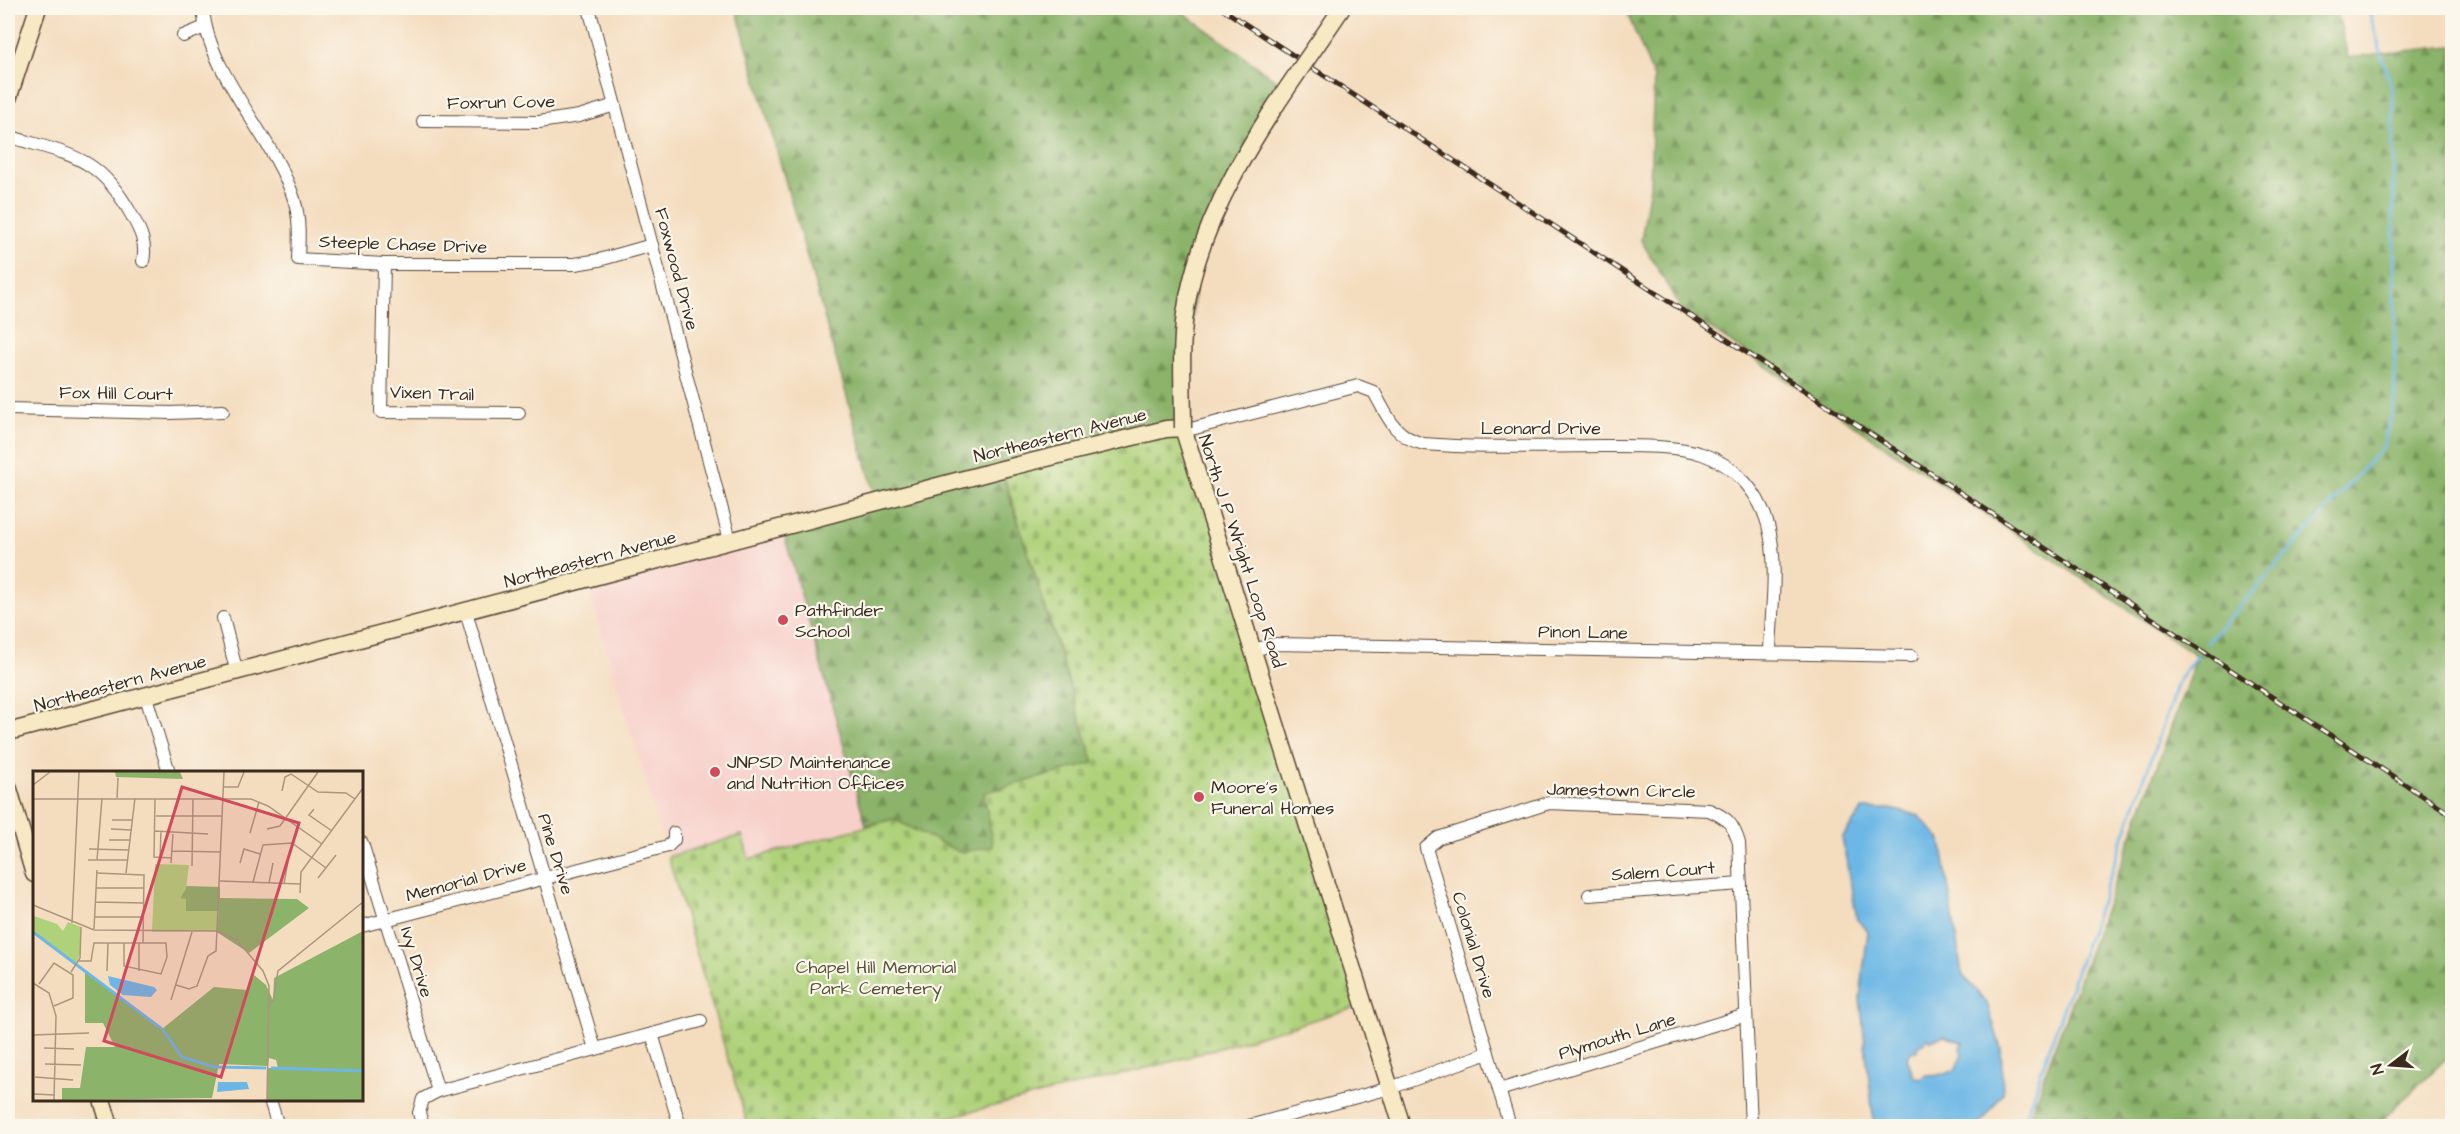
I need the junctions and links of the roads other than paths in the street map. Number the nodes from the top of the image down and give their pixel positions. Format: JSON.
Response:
{"nodes":[{"id":1,"x":38,"y":8,"type":"edge"},
{"id":2,"x":203,"y":8,"type":"edge"},
{"id":3,"x":589,"y":8,"type":"edge"},
{"id":4,"x":1342,"y":8,"type":"edge"},
{"id":5,"x":205,"y":27,"type":"junction"},
{"id":6,"x":183,"y":36,"type":"dead end"},
{"id":7,"x":8,"y":99,"type":"edge"},
{"id":8,"x":615,"y":105,"type":"junction"},
{"id":9,"x":423,"y":121,"type":"dead end"},
{"id":10,"x":8,"y":136,"type":"edge"},
{"id":11,"x":652,"y":245,"type":"junction"},
{"id":12,"x":143,"y":261,"type":"dead end"},
{"id":13,"x":384,"y":264,"type":"junction"},
{"id":14,"x":8,"y":409,"type":"edge"},
{"id":15,"x":223,"y":411,"type":"dead end"},
{"id":16,"x":519,"y":413,"type":"dead end"},
{"id":17,"x":1183,"y":428,"type":"junction"},
{"id":18,"x":730,"y":540,"type":"junction"},
{"id":19,"x":466,"y":612,"type":"junction"},
{"id":20,"x":223,"y":618,"type":"dead end"},
{"id":21,"x":1253,"y":650,"type":"junction"},
{"id":22,"x":1770,"y":652,"type":"junction"},
{"id":23,"x":1912,"y":656,"type":"dead end"},
{"id":24,"x":237,"y":673,"type":"junction"},
{"id":25,"x":146,"y":697,"type":"junction"},
{"id":26,"x":8,"y":732,"type":"edge"},
{"id":27,"x":169,"y":771,"type":"edge"},
{"id":28,"x":8,"y":786,"type":"edge"},
{"id":29,"x":674,"y":833,"type":"dead end"},
{"id":30,"x":363,"y":846,"type":"edge"},
{"id":31,"x":1426,"y":848,"type":"joint"},
{"id":32,"x":33,"y":871,"type":"edge"},
{"id":33,"x":545,"y":877,"type":"junction"},
{"id":34,"x":1741,"y":884,"type":"junction"},
{"id":35,"x":1589,"y":895,"type":"dead end"},
{"id":36,"x":385,"y":920,"type":"junction"},
{"id":37,"x":363,"y":926,"type":"edge"},
{"id":38,"x":1746,"y":1015,"type":"junction"},
{"id":39,"x":700,"y":1021,"type":"dead end"},
{"id":40,"x":652,"y":1034,"type":"junction"},
{"id":41,"x":595,"y":1049,"type":"junction"},
{"id":42,"x":1488,"y":1053,"type":"junction"},
{"id":43,"x":1390,"y":1088,"type":"junction"},
{"id":44,"x":1499,"y":1090,"type":"junction"},
{"id":45,"x":438,"y":1091,"type":"junction"},
{"id":46,"x":102,"y":1101,"type":"edge"},
{"id":47,"x":270,"y":1101,"type":"edge"},
{"id":48,"x":110,"y":1126,"type":"edge"},
{"id":49,"x":278,"y":1126,"type":"edge"},
{"id":50,"x":423,"y":1126,"type":"edge"},
{"id":51,"x":680,"y":1126,"type":"edge"},
{"id":52,"x":1253,"y":1126,"type":"edge"},
{"id":53,"x":1402,"y":1126,"type":"edge"},
{"id":54,"x":1510,"y":1126,"type":"edge"},
{"id":55,"x":1751,"y":1126,"type":"edge"}],
"edges":[{"from":1,"to":7,"type":"street"},
{"from":2,"to":5,"type":"street","name":"Steeple Chase Drive"},
{"from":3,"to":8,"type":"street","name":"Foxwood Drive"},
{"from":4,"to":17,"type":"street","name":"North J P Wright Loop Road","bridge":true},
{"from":5,"to":6,"type":"street"},
{"from":5,"to":13,"type":"street","name":"Steeple Chase Drive"},
{"from":8,"to":9,"type":"street","name":"Foxrun Cove"},
{"from":8,"to":11,"type":"street","name":"Foxwood Drive"},
{"from":10,"to":12,"type":"street"},
{"from":11,"to":13,"type":"street","name":"Steeple Chase Drive"},
{"from":11,"to":18,"type":"street","name":"Foxwood Drive"},
{"from":13,"to":16,"type":"street","name":"Vixen Trail"},
{"from":14,"to":15,"type":"street","name":"Fox Hill Court"},
{"from":17,"to":18,"type":"street","name":"Northeastern Avenue"},
{"from":17,"to":21,"type":"street","name":"North J P Wright Loop Road"},
{"from":17,"to":22,"type":"street","name":"Leonard Drive"},
{"from":18,"to":19,"type":"street","name":"Northeastern Avenue"},
{"from":19,"to":24,"type":"street","name":"Northeastern Avenue"},
{"from":19,"to":33,"type":"street","name":"Pine Drive"},
{"from":20,"to":24,"type":"street"},
{"from":21,"to":22,"type":"street","name":"Pinon Lane"},
{"from":21,"to":43,"type":"street","name":"North J P Wright Loop Road"},
{"from":22,"to":23,"type":"street","name":"Pinon Lane"},
{"from":24,"to":25,"type":"street","name":"Northeastern Avenue"},
{"from":25,"to":26,"type":"street","name":"Northeastern Avenue"},
{"from":25,"to":27,"type":"street"},
{"from":28,"to":32,"type":"street"},
{"from":29,"to":33,"type":"street","name":"Memorial Drive"},
{"from":30,"to":36,"type":"street","name":"Ivy Drive"},
{"from":31,"to":34,"type":"street","name":"Jamestown Circle"},
{"from":31,"to":42,"type":"street","name":"Colonial Drive"},
{"from":33,"to":36,"type":"street","name":"Memorial Drive"},
{"from":33,"to":41,"type":"street","name":"Pine Drive"},
{"from":34,"to":35,"type":"street","name":"Salem Court"},
{"from":34,"to":38,"type":"street","name":"Jamestown Circle"},
{"from":36,"to":37,"type":"street","name":"Memorial Drive"},
{"from":36,"to":45,"type":"street","name":"Ivy Drive"},
{"from":38,"to":44,"type":"street","name":"Plymouth Lane"},
{"from":38,"to":55,"type":"street","name":"Jamestown Circle"},
{"from":39,"to":40,"type":"street"},
{"from":40,"to":41,"type":"street"},
{"from":40,"to":51,"type":"street"},
{"from":41,"to":45,"type":"street"},
{"from":42,"to":43,"type":"street"},
{"from":42,"to":44,"type":"street","name":"Colonial Drive"},
{"from":43,"to":52,"type":"street"},
{"from":43,"to":53,"type":"street","name":"North J P Wright Loop Road"},
{"from":44,"to":54,"type":"street","name":"Colonial Drive"},
{"from":45,"to":50,"type":"street"},
{"from":46,"to":48,"type":"street"},
{"from":47,"to":49,"type":"street"}]}
